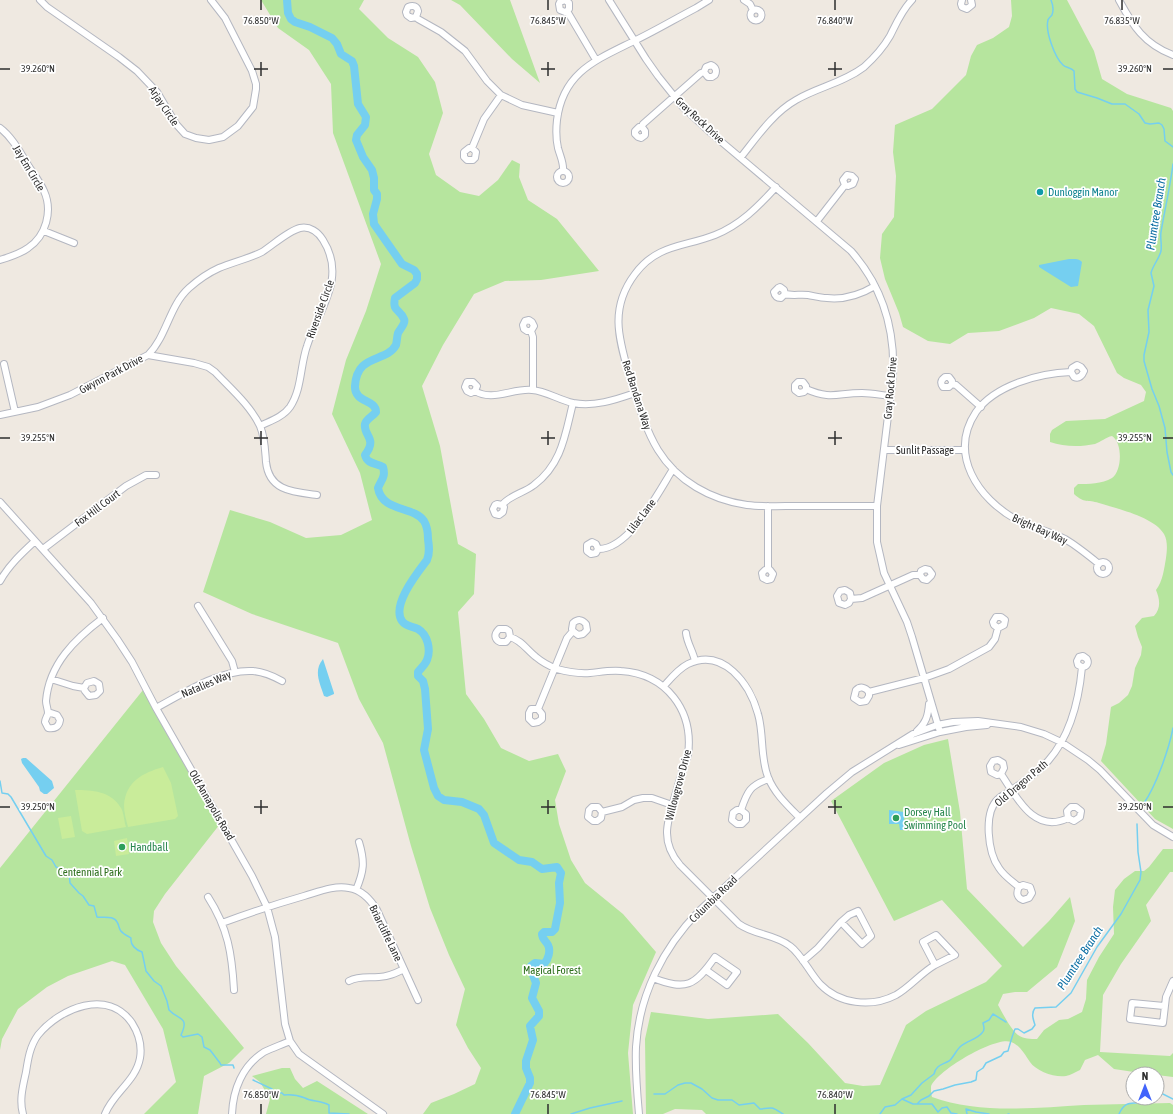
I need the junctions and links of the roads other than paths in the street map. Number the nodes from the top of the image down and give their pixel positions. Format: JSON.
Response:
{"nodes":[{"id":1,"x":40,"y":0,"type":"edge"},
{"id":2,"x":211,"y":0,"type":"edge"},
{"id":3,"x":609,"y":0,"type":"edge"},
{"id":4,"x":709,"y":0,"type":"edge"},
{"id":5,"x":744,"y":0,"type":"edge"},
{"id":6,"x":912,"y":0,"type":"edge"},
{"id":7,"x":962,"y":0,"type":"edge"},
{"id":8,"x":971,"y":0,"type":"edge"},
{"id":9,"x":1119,"y":0,"type":"edge"},
{"id":10,"x":754,"y":10,"type":"dead end"},
{"id":11,"x":567,"y":11,"type":"dead end"},
{"id":12,"x":416,"y":17,"type":"dead end"},
{"id":13,"x":634,"y":41,"type":"junction"},
{"id":14,"x":1173,"y":55,"type":"edge"},
{"id":15,"x":596,"y":60,"type":"junction"},
{"id":16,"x":704,"y":72,"type":"dead end"},
{"id":17,"x":501,"y":94,"type":"junction"},
{"id":18,"x":674,"y":96,"type":"junction"},
{"id":19,"x":558,"y":113,"type":"junction"},
{"id":20,"x":642,"y":127,"type":"dead end"},
{"id":21,"x":0,"y":128,"type":"edge"},
{"id":22,"x":472,"y":148,"type":"dead end"},
{"id":23,"x":741,"y":157,"type":"junction"},
{"id":24,"x":563,"y":171,"type":"dead end"},
{"id":25,"x":845,"y":185,"type":"dead end"},
{"id":26,"x":776,"y":187,"type":"junction"},
{"id":27,"x":816,"y":221,"type":"junction"},
{"id":28,"x":44,"y":231,"type":"junction"},
{"id":29,"x":74,"y":243,"type":"dead end"},
{"id":30,"x":0,"y":260,"type":"edge"},
{"id":31,"x":875,"y":286,"type":"junction"},
{"id":32,"x":785,"y":294,"type":"dead end"},
{"id":33,"x":531,"y":330,"type":"dead end"},
{"id":34,"x":148,"y":355,"type":"junction"},
{"id":35,"x":4,"y":364,"type":"dead end"},
{"id":36,"x":1071,"y":372,"type":"dead end"},
{"id":37,"x":952,"y":384,"type":"dead end"},
{"id":38,"x":806,"y":389,"type":"dead end"},
{"id":39,"x":533,"y":390,"type":"junction"},
{"id":40,"x":475,"y":391,"type":"dead end"},
{"id":41,"x":635,"y":393,"type":"junction"},
{"id":42,"x":890,"y":396,"type":"junction"},
{"id":43,"x":573,"y":403,"type":"junction"},
{"id":44,"x":981,"y":407,"type":"junction"},
{"id":45,"x":15,"y":412,"type":"junction"},
{"id":46,"x":0,"y":415,"type":"edge"},
{"id":47,"x":260,"y":426,"type":"junction"},
{"id":48,"x":884,"y":450,"type":"junction"},
{"id":49,"x":965,"y":450,"type":"junction"},
{"id":50,"x":673,"y":469,"type":"junction"},
{"id":51,"x":156,"y":475,"type":"dead end"},
{"id":52,"x":317,"y":495,"type":"dead end"},
{"id":53,"x":0,"y":502,"type":"edge"},
{"id":54,"x":502,"y":505,"type":"dead end"},
{"id":55,"x":768,"y":506,"type":"junction"},
{"id":56,"x":877,"y":506,"type":"junction"},
{"id":57,"x":35,"y":541,"type":"junction"},
{"id":58,"x":598,"y":549,"type":"dead end"},
{"id":59,"x":43,"y":550,"type":"junction"},
{"id":60,"x":1099,"y":564,"type":"dead end"},
{"id":61,"x":768,"y":569,"type":"dead end"},
{"id":62,"x":920,"y":575,"type":"dead end"},
{"id":63,"x":0,"y":581,"type":"edge"},
{"id":64,"x":890,"y":586,"type":"junction"},
{"id":65,"x":852,"y":599,"type":"dead end"},
{"id":66,"x":198,"y":606,"type":"dead end"},
{"id":67,"x":102,"y":618,"type":"junction"},
{"id":68,"x":998,"y":628,"type":"dead end"},
{"id":69,"x":573,"y":631,"type":"dead end"},
{"id":70,"x":686,"y":633,"type":"dead end"},
{"id":71,"x":510,"y":637,"type":"dead end"},
{"id":72,"x":695,"y":661,"type":"junction"},
{"id":73,"x":555,"y":668,"type":"junction"},
{"id":74,"x":1082,"y":668,"type":"dead end"},
{"id":75,"x":235,"y":672,"type":"junction"},
{"id":76,"x":924,"y":678,"type":"junction"},
{"id":77,"x":52,"y":679,"type":"junction"},
{"id":78,"x":282,"y":681,"type":"dead end"},
{"id":79,"x":664,"y":686,"type":"junction"},
{"id":80,"x":84,"y":688,"type":"dead end"},
{"id":81,"x":869,"y":692,"type":"dead end"},
{"id":82,"x":929,"y":698,"type":"junction"},
{"id":83,"x":156,"y":708,"type":"junction"},
{"id":84,"x":538,"y":709,"type":"dead end"},
{"id":85,"x":48,"y":714,"type":"dead end"},
{"id":86,"x":1003,"y":724,"type":"junction"},
{"id":87,"x":937,"y":725,"type":"junction"},
{"id":88,"x":940,"y":732,"type":"junction"},
{"id":89,"x":913,"y":734,"type":"junction"},
{"id":90,"x":1061,"y":742,"type":"junction"},
{"id":91,"x":894,"y":746,"type":"junction"},
{"id":92,"x":1001,"y":774,"type":"dead end"},
{"id":93,"x":769,"y":779,"type":"junction"},
{"id":94,"x":1012,"y":790,"type":"junction"},
{"id":95,"x":672,"y":805,"type":"junction"},
{"id":96,"x":742,"y":810,"type":"dead end"},
{"id":97,"x":602,"y":812,"type":"dead end"},
{"id":98,"x":800,"y":818,"type":"junction"},
{"id":99,"x":1068,"y":818,"type":"dead end"},
{"id":100,"x":1173,"y":837,"type":"edge"},
{"id":101,"x":359,"y":842,"type":"dead end"},
{"id":102,"x":1019,"y":887,"type":"dead end"},
{"id":103,"x":356,"y":890,"type":"junction"},
{"id":104,"x":208,"y":897,"type":"dead end"},
{"id":105,"x":714,"y":898,"type":"junction"},
{"id":106,"x":267,"y":907,"type":"junction"},
{"id":107,"x":841,"y":922,"type":"junction"},
{"id":108,"x":222,"y":923,"type":"junction"},
{"id":109,"x":803,"y":961,"type":"junction"},
{"id":110,"x":935,"y":965,"type":"junction"},
{"id":111,"x":404,"y":969,"type":"junction"},
{"id":112,"x":706,"y":970,"type":"junction"},
{"id":113,"x":653,"y":978,"type":"junction"},
{"id":114,"x":349,"y":980,"type":"dead end"},
{"id":115,"x":1173,"y":981,"type":"edge"},
{"id":116,"x":234,"y":990,"type":"dead end"},
{"id":117,"x":418,"y":1000,"type":"dead end"},
{"id":118,"x":1164,"y":1006,"type":"junction"},
{"id":119,"x":290,"y":1041,"type":"junction"},
{"id":120,"x":23,"y":1114,"type":"edge"},
{"id":121,"x":105,"y":1114,"type":"edge"},
{"id":122,"x":232,"y":1114,"type":"edge"},
{"id":123,"x":383,"y":1114,"type":"edge"},
{"id":124,"x":639,"y":1114,"type":"edge"}],
"edges":[{"from":1,"to":2,"type":"street","name":"Arjay Circle"},
{"from":3,"to":13,"type":"street","name":"Gray Rock Drive"},
{"from":4,"to":13,"type":"street"},
{"from":5,"to":10,"type":"street"},
{"from":6,"to":23,"type":"street"},
{"from":7,"to":8,"type":"street"},
{"from":9,"to":14,"type":"street"},
{"from":11,"to":15,"type":"street"},
{"from":12,"to":17,"type":"street"},
{"from":13,"to":15,"type":"street"},
{"from":13,"to":18,"type":"street","name":"Gray Rock Drive"},
{"from":15,"to":19,"type":"street"},
{"from":16,"to":18,"type":"street"},
{"from":17,"to":19,"type":"street"},
{"from":17,"to":22,"type":"street"},
{"from":18,"to":20,"type":"street"},
{"from":18,"to":23,"type":"street","name":"Gray Rock Drive"},
{"from":19,"to":24,"type":"street"},
{"from":21,"to":28,"type":"street","name":"Jay Em Circle"},
{"from":23,"to":26,"type":"street","name":"Gray Rock Drive"},
{"from":25,"to":27,"type":"street"},
{"from":26,"to":27,"type":"street","name":"Gray Rock Drive"},
{"from":26,"to":41,"type":"street","name":"Red Bandana Way"},
{"from":27,"to":31,"type":"street","name":"Gray Rock Drive"},
{"from":28,"to":29,"type":"street"},
{"from":28,"to":30,"type":"street"},
{"from":31,"to":32,"type":"street"},
{"from":31,"to":42,"type":"street","name":"Gray Rock Drive"},
{"from":33,"to":39,"type":"street"},
{"from":34,"to":45,"type":"street","name":"Gwynn Park Drive"},
{"from":34,"to":47,"type":"street","name":"Gwynn Park Drive"},
{"from":34,"to":47,"type":"street","name":"Riverside Circle"},
{"from":35,"to":45,"type":"street"},
{"from":36,"to":44,"type":"street","name":"Bright Bay Way"},
{"from":37,"to":44,"type":"street"},
{"from":38,"to":42,"type":"street"},
{"from":39,"to":40,"type":"street"},
{"from":39,"to":43,"type":"street"},
{"from":41,"to":43,"type":"street"},
{"from":41,"to":50,"type":"street","name":"Red Bandana Way"},
{"from":42,"to":48,"type":"street","name":"Gray Rock Drive"},
{"from":43,"to":54,"type":"street"},
{"from":44,"to":49,"type":"street","name":"Bright Bay Way"},
{"from":45,"to":46,"type":"street","name":"Gwynn Park Drive"},
{"from":47,"to":52,"type":"street","name":"Gwynn Park Drive"},
{"from":48,"to":49,"type":"street","name":"Sunlit Passage"},
{"from":48,"to":56,"type":"street","name":"Gray Rock Drive"},
{"from":49,"to":60,"type":"street","name":"Bright Bay Way"},
{"from":50,"to":55,"type":"street","name":"Red Bandana Way"},
{"from":50,"to":58,"type":"street","name":"Lilac Lane"},
{"from":51,"to":59,"type":"street","name":"Fox Hill Court"},
{"from":53,"to":57,"type":"street","name":"Old Annapolis Road"},
{"from":55,"to":56,"type":"street","name":"Red Bandana Way"},
{"from":55,"to":61,"type":"street"},
{"from":56,"to":64,"type":"street","name":"Gray Rock Drive"},
{"from":57,"to":59,"type":"street","name":"Old Annapolis Road"},
{"from":57,"to":63,"type":"street"},
{"from":59,"to":67,"type":"street","name":"Old Annapolis Road"},
{"from":62,"to":64,"type":"street"},
{"from":64,"to":65,"type":"street"},
{"from":64,"to":76,"type":"street","name":"Gray Rock Drive"},
{"from":66,"to":75,"type":"street"},
{"from":67,"to":77,"type":"street"},
{"from":67,"to":83,"type":"street","name":"Old Annapolis Road"},
{"from":68,"to":76,"type":"street"},
{"from":69,"to":73,"type":"street"},
{"from":70,"to":72,"type":"street"},
{"from":71,"to":73,"type":"street","name":"Willowgrove Drive"},
{"from":72,"to":79,"type":"street"},
{"from":72,"to":93,"type":"street"},
{"from":73,"to":79,"type":"street","name":"Willowgrove Drive"},
{"from":73,"to":84,"type":"street"},
{"from":74,"to":90,"type":"street","name":"Old Dragon Path"},
{"from":75,"to":78,"type":"street","name":"Natalies Way"},
{"from":75,"to":83,"type":"street","name":"Natalies Way"},
{"from":76,"to":81,"type":"street"},
{"from":76,"to":82,"type":"street","name":"Gray Rock Drive"},
{"from":77,"to":80,"type":"street"},
{"from":77,"to":85,"type":"street"},
{"from":79,"to":95,"type":"street","name":"Willowgrove Drive"},
{"from":82,"to":87,"type":"street","name":"Gray Rock Drive"},
{"from":82,"to":89,"type":"street"},
{"from":83,"to":106,"type":"street","name":"Old Annapolis Road"},
{"from":86,"to":87,"type":"street","name":"Columbia Road"},
{"from":86,"to":88,"type":"street","name":"Columbia Road"},
{"from":86,"to":90,"type":"street","name":"Columbia Road"},
{"from":87,"to":88,"type":"street","name":"Gray Rock Drive"},
{"from":87,"to":89,"type":"street","name":"Columbia Road"},
{"from":88,"to":91,"type":"street","name":"Columbia Road"},
{"from":89,"to":91,"type":"street","name":"Columbia Road"},
{"from":90,"to":94,"type":"street","name":"Old Dragon Path"},
{"from":90,"to":100,"type":"street","name":"Columbia Road"},
{"from":91,"to":98,"type":"street","name":"Columbia Road"},
{"from":92,"to":94,"type":"street"},
{"from":93,"to":96,"type":"street"},
{"from":93,"to":98,"type":"street"},
{"from":94,"to":99,"type":"street"},
{"from":94,"to":102,"type":"street","name":"Old Dragon Path"},
{"from":95,"to":97,"type":"street"},
{"from":95,"to":105,"type":"street","name":"Willowgrove Drive"},
{"from":98,"to":105,"type":"street","name":"Columbia Road"},
{"from":101,"to":103,"type":"street"},
{"from":103,"to":106,"type":"street"},
{"from":103,"to":111,"type":"street","name":"Briarcliffe Lane"},
{"from":104,"to":108,"type":"street"},
{"from":105,"to":109,"type":"street","name":"Willowgrove Drive"},
{"from":105,"to":113,"type":"street","name":"Columbia Road"},
{"from":106,"to":108,"type":"street"},
{"from":106,"to":119,"type":"street","name":"Old Annapolis Road"},
{"from":107,"to":107,"type":"street"},
{"from":107,"to":109,"type":"street"},
{"from":108,"to":116,"type":"street"},
{"from":109,"to":110,"type":"street","name":"Willowgrove Drive"},
{"from":110,"to":110,"type":"street","name":"Willowgrove Drive"},
{"from":111,"to":114,"type":"street"},
{"from":111,"to":117,"type":"street","name":"Briarcliffe Lane"},
{"from":112,"to":112,"type":"street"},
{"from":112,"to":113,"type":"street"},
{"from":113,"to":124,"type":"street","name":"Columbia Road"},
{"from":115,"to":118,"type":"street"},
{"from":118,"to":118,"type":"street"},
{"from":119,"to":122,"type":"street"},
{"from":119,"to":123,"type":"street","name":"Old Annapolis Road"},
{"from":120,"to":121,"type":"street"}]}
